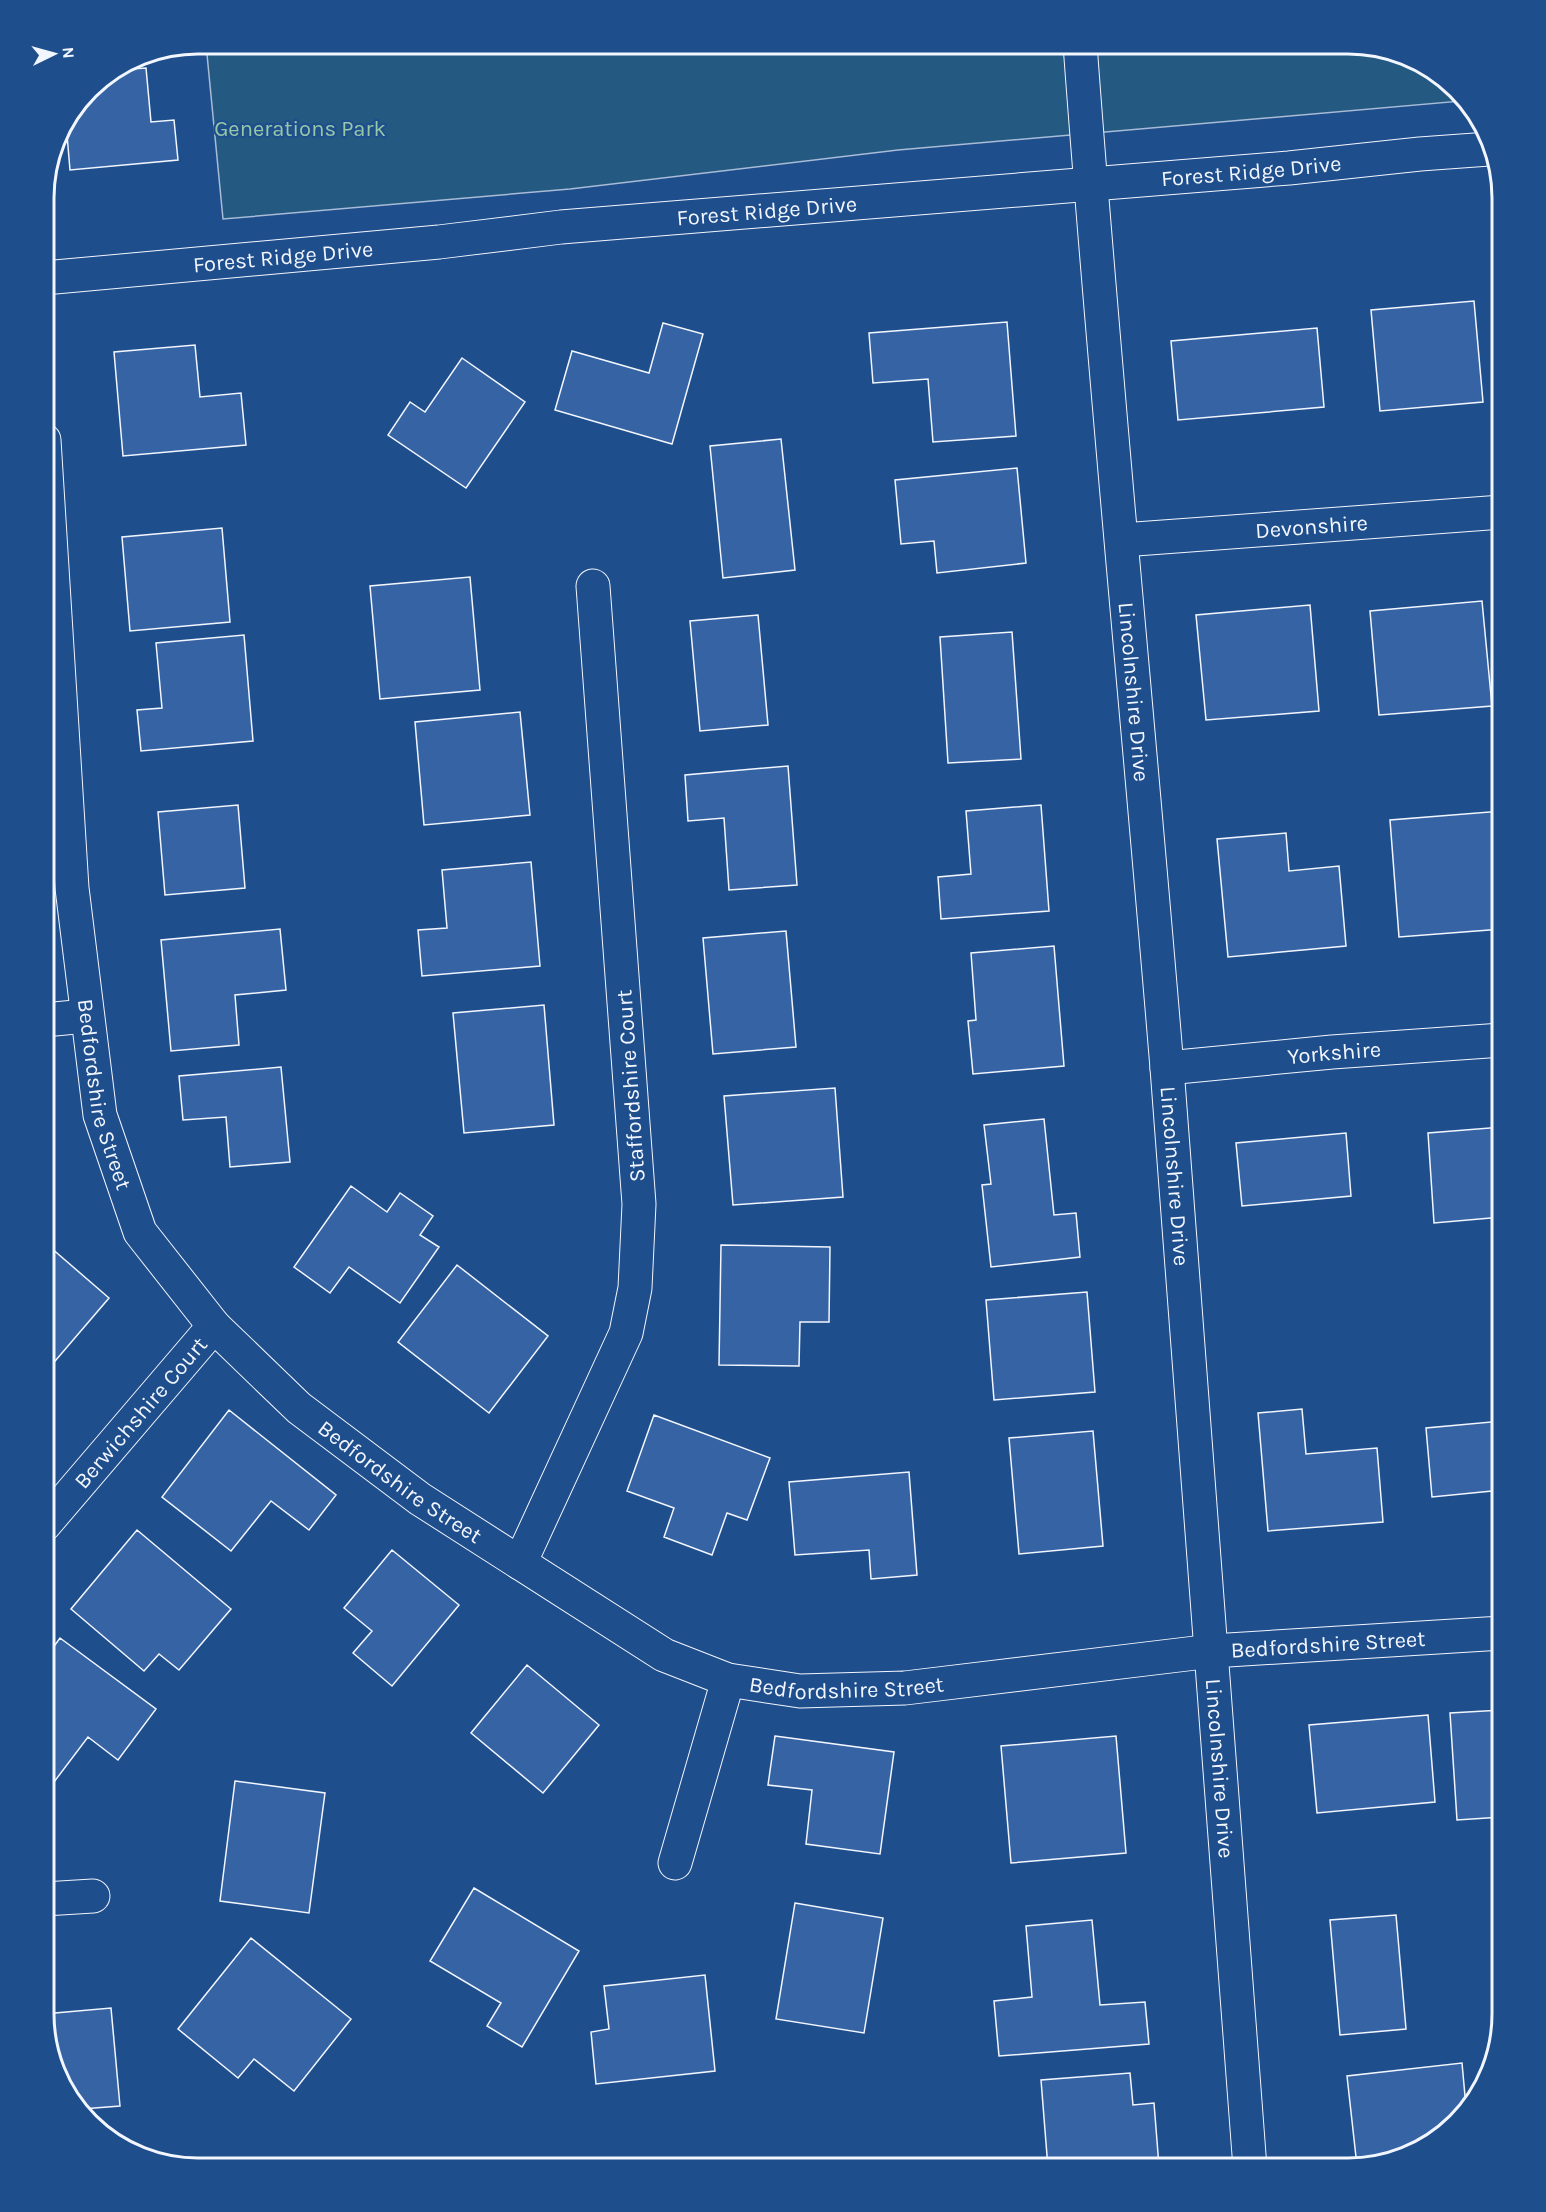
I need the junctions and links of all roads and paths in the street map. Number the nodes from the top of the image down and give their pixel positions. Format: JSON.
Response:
{"nodes":[{"id":1,"x":1081,"y":54,"type":"edge"},
{"id":2,"x":1483,"y":150,"type":"edge"},
{"id":3,"x":1090,"y":184,"type":"junction"},
{"id":4,"x":54,"y":277,"type":"edge"},
{"id":5,"x":1492,"y":513,"type":"edge"},
{"id":6,"x":1122,"y":540,"type":"junction"},
{"id":7,"x":593,"y":586,"type":"dead end"},
{"id":8,"x":54,"y":600,"type":"edge"},
{"id":9,"x":86,"y":1016,"type":"junction"},
{"id":10,"x":54,"y":1019,"type":"edge"},
{"id":11,"x":1492,"y":1041,"type":"edge"},
{"id":12,"x":1167,"y":1068,"type":"junction"},
{"id":13,"x":214,"y":1326,"type":"junction"},
{"id":14,"x":54,"y":1513,"type":"edge"},
{"id":15,"x":520,"y":1563,"type":"junction"},
{"id":16,"x":1492,"y":1634,"type":"edge"},
{"id":17,"x":1212,"y":1651,"type":"junction"},
{"id":18,"x":728,"y":1680,"type":"junction"},
{"id":19,"x":675,"y":1863,"type":"dead end"},
{"id":20,"x":93,"y":1896,"type":"dead end"},
{"id":21,"x":54,"y":1898,"type":"edge"},
{"id":22,"x":1250,"y":2158,"type":"edge"}],
"edges":[{"from":1,"to":3,"type":"street","name":"Lincolnshire Drive"},
{"from":2,"to":3,"type":"street","name":"Forest Ridge Drive"},
{"from":3,"to":4,"type":"street","name":"Forest Ridge Drive"},
{"from":3,"to":6,"type":"street","name":"Lincolnshire Drive"},
{"from":5,"to":6,"type":"street","name":"Devonshire"},
{"from":6,"to":12,"type":"street","name":"Lincolnshire Drive"},
{"from":7,"to":15,"type":"street","name":"Staffordshire Court"},
{"from":8,"to":9,"type":"street","name":"Bedfordshire Street"},
{"from":9,"to":10,"type":"street"},
{"from":9,"to":13,"type":"street","name":"Bedfordshire Street"},
{"from":11,"to":12,"type":"street","name":"Yorkshire"},
{"from":12,"to":17,"type":"street","name":"Lincolnshire Drive"},
{"from":13,"to":14,"type":"street","name":"Berwichshire Court"},
{"from":13,"to":15,"type":"street","name":"Bedfordshire Street"},
{"from":15,"to":18,"type":"street","name":"Bedfordshire Street"},
{"from":16,"to":17,"type":"street","name":"Bedfordshire Street"},
{"from":17,"to":18,"type":"street","name":"Bedfordshire Street"},
{"from":17,"to":22,"type":"street","name":"Lincolnshire Drive"},
{"from":18,"to":19,"type":"street"},
{"from":20,"to":21,"type":"street"}]}
